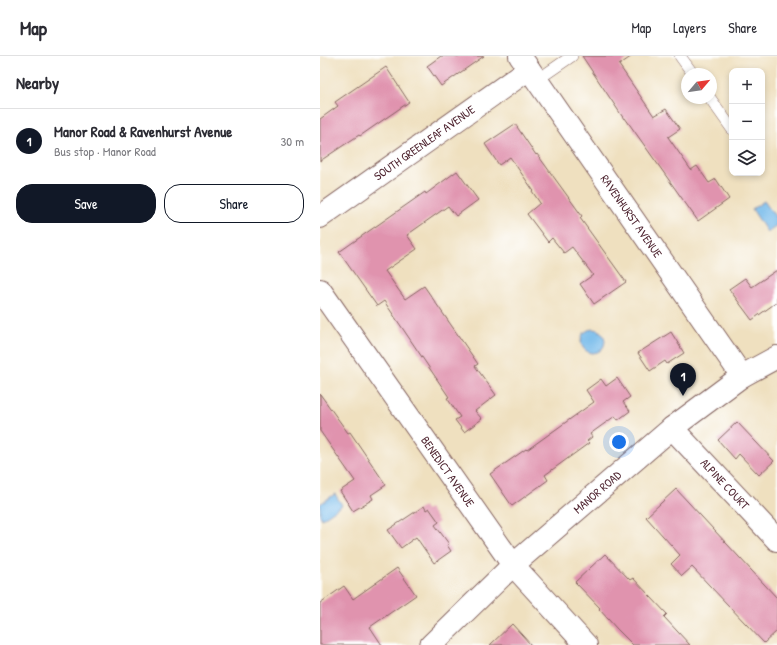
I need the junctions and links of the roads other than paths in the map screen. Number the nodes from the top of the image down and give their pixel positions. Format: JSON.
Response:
{"nodes":[{"id":1,"x":572,"y":56,"type":"edge"},
{"id":2,"x":680,"y":56,"type":"edge"},
{"id":3,"x":529,"y":68,"type":"edge"},
{"id":4,"x":689,"y":68,"type":"edge"},
{"id":5,"x":714,"y":104,"type":"edge"},
{"id":6,"x":729,"y":125,"type":"edge"},
{"id":7,"x":320,"y":217,"type":"edge"},
{"id":8,"x":320,"y":290,"type":"edge"},
{"id":9,"x":777,"y":357,"type":"edge"},
{"id":10,"x":742,"y":376,"type":"junction"},
{"id":11,"x":672,"y":428,"type":"junction"},
{"id":12,"x":777,"y":540,"type":"edge"},
{"id":13,"x":513,"y":565,"type":"junction"},
{"id":14,"x":430,"y":645,"type":"edge"},
{"id":15,"x":586,"y":645,"type":"edge"}],
"edges":[{"from":1,"to":3,"type":"lane"},
{"from":2,"to":4,"type":"lane"},
{"from":3,"to":7,"type":"street","name":"SOUTH GREENLEAF AVENUE"},
{"from":3,"to":10,"type":"street","name":"RAVENHURST AVENUE"},
{"from":5,"to":6,"type":"lane"},
{"from":8,"to":13,"type":"street","name":"BENEDICT AVENUE"},
{"from":9,"to":10,"type":"street","name":"MANOR ROAD"},
{"from":10,"to":11,"type":"street","name":"MANOR ROAD"},
{"from":11,"to":12,"type":"street","name":"ALPINE COURT"},
{"from":11,"to":13,"type":"street","name":"MANOR ROAD"},
{"from":13,"to":14,"type":"street","name":"MANOR ROAD"},
{"from":13,"to":15,"type":"street","name":"BENEDICT AVENUE"}]}
